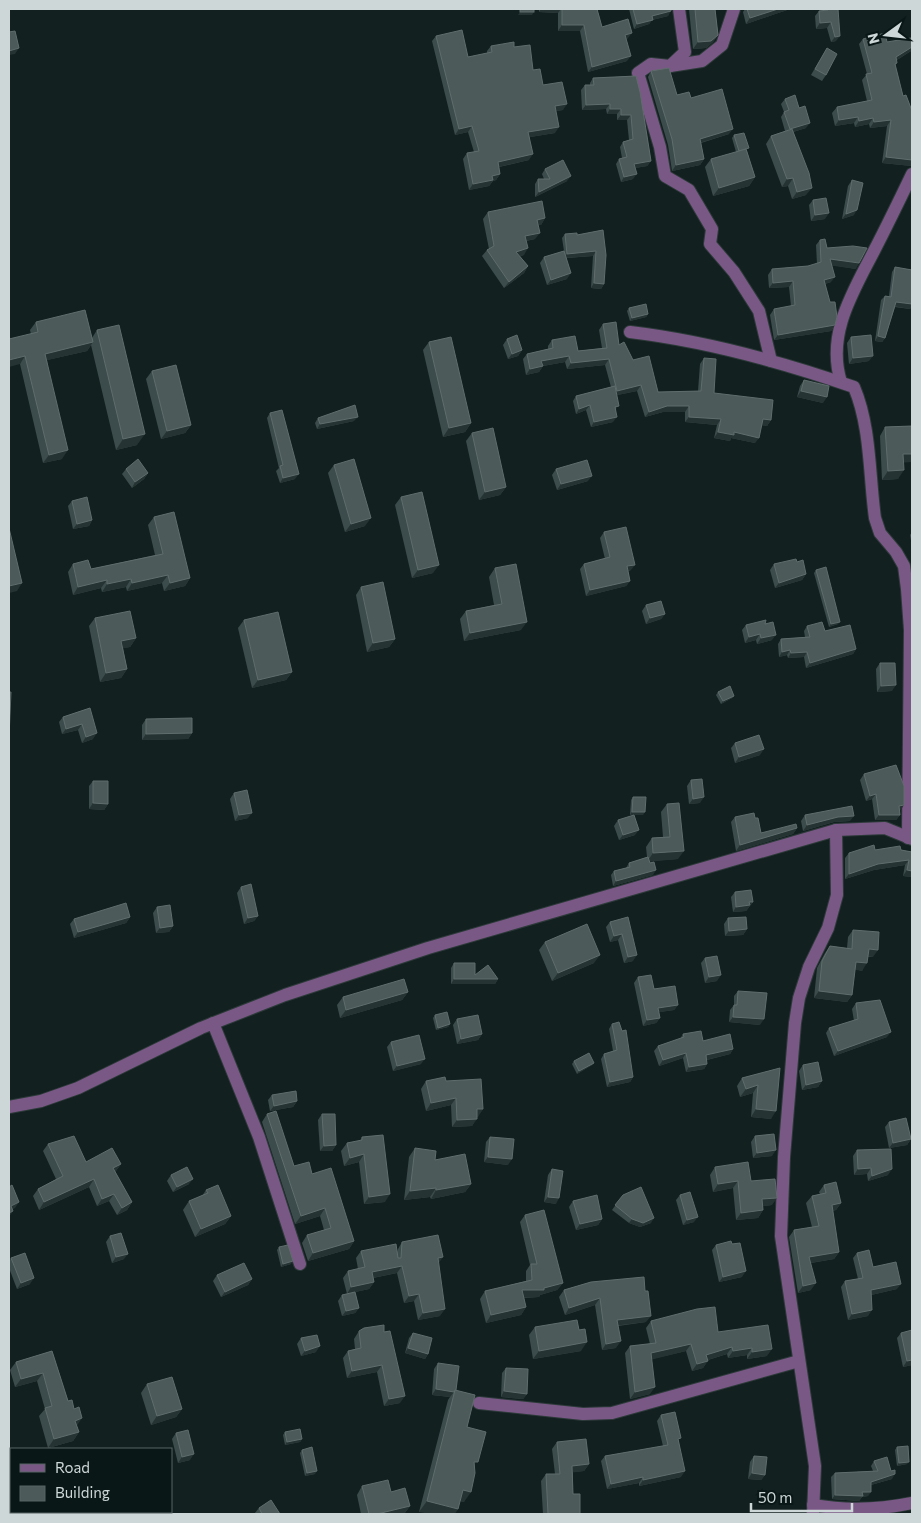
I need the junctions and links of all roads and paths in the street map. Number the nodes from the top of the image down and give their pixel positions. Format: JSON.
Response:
{"nodes":[{"id":1,"x":679,"y":9,"type":"edge"},
{"id":2,"x":734,"y":9,"type":"edge"},
{"id":3,"x":670,"y":66,"type":"junction"},
{"id":4,"x":912,"y":174,"type":"edge"},
{"id":5,"x":630,"y":332,"type":"dead end"},
{"id":6,"x":771,"y":361,"type":"junction"},
{"id":7,"x":841,"y":382,"type":"junction"},
{"id":8,"x":911,"y":771,"type":"edge"},
{"id":9,"x":836,"y":830,"type":"junction"},
{"id":10,"x":910,"y":839,"type":"edge"},
{"id":11,"x":213,"y":1023,"type":"junction"},
{"id":12,"x":9,"y":1107,"type":"edge"},
{"id":13,"x":300,"y":1264,"type":"dead end"},
{"id":14,"x":799,"y":1361,"type":"junction"},
{"id":15,"x":479,"y":1403,"type":"dead end"},
{"id":16,"x":912,"y":1503,"type":"edge"},
{"id":17,"x":813,"y":1509,"type":"edge"}],
"edges":[{"from":1,"to":3,"type":"street"},
{"from":2,"to":3,"type":"street"},
{"from":3,"to":6,"type":"street"},
{"from":4,"to":7,"type":"street"},
{"from":5,"to":6,"type":"street"},
{"from":6,"to":7,"type":"street"},
{"from":7,"to":8,"type":"street"},
{"from":8,"to":10,"type":"street"},
{"from":9,"to":10,"type":"street"},
{"from":9,"to":11,"type":"street"},
{"from":9,"to":14,"type":"street"},
{"from":11,"to":12,"type":"street"},
{"from":11,"to":13,"type":"street"},
{"from":14,"to":15,"type":"street"},
{"from":14,"to":17,"type":"street"},
{"from":16,"to":17,"type":"street"}]}
